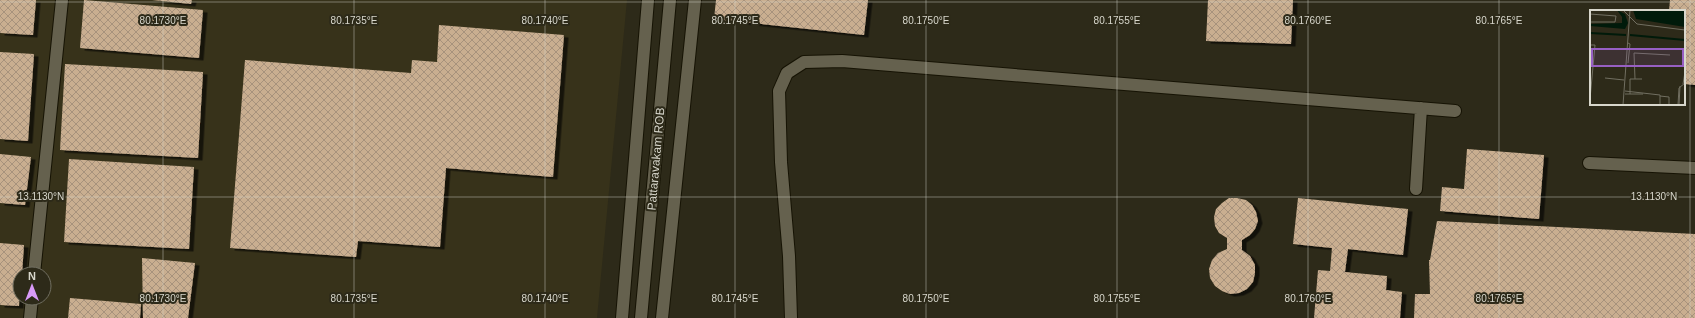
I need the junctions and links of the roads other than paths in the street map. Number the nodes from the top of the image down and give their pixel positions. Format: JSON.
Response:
{"nodes":[{"id":1,"x":62,"y":0,"type":"edge"},
{"id":2,"x":648,"y":0,"type":"edge"},
{"id":3,"x":670,"y":0,"type":"edge"},
{"id":4,"x":695,"y":0,"type":"edge"},
{"id":5,"x":1421,"y":108,"type":"junction"},
{"id":6,"x":1455,"y":111,"type":"dead end"},
{"id":7,"x":1589,"y":163,"type":"dead end"},
{"id":8,"x":1695,"y":168,"type":"edge"},
{"id":9,"x":1416,"y":189,"type":"dead end"},
{"id":10,"x":35,"y":266,"type":"edge"},
{"id":11,"x":31,"y":306,"type":"edge"},
{"id":12,"x":30,"y":318,"type":"edge"},
{"id":13,"x":622,"y":318,"type":"edge"},
{"id":14,"x":641,"y":318,"type":"edge"},
{"id":15,"x":662,"y":318,"type":"edge"},
{"id":16,"x":791,"y":318,"type":"edge"}],
"edges":[{"from":1,"to":10,"type":"street"},
{"from":2,"to":13,"type":"street"},
{"from":3,"to":14,"type":"street","name":"Pattaravakam ROB"},
{"from":4,"to":15,"type":"street"},
{"from":5,"to":6,"type":"street"},
{"from":5,"to":9,"type":"street"},
{"from":5,"to":16,"type":"street"},
{"from":7,"to":8,"type":"street"},
{"from":11,"to":12,"type":"street"}]}
